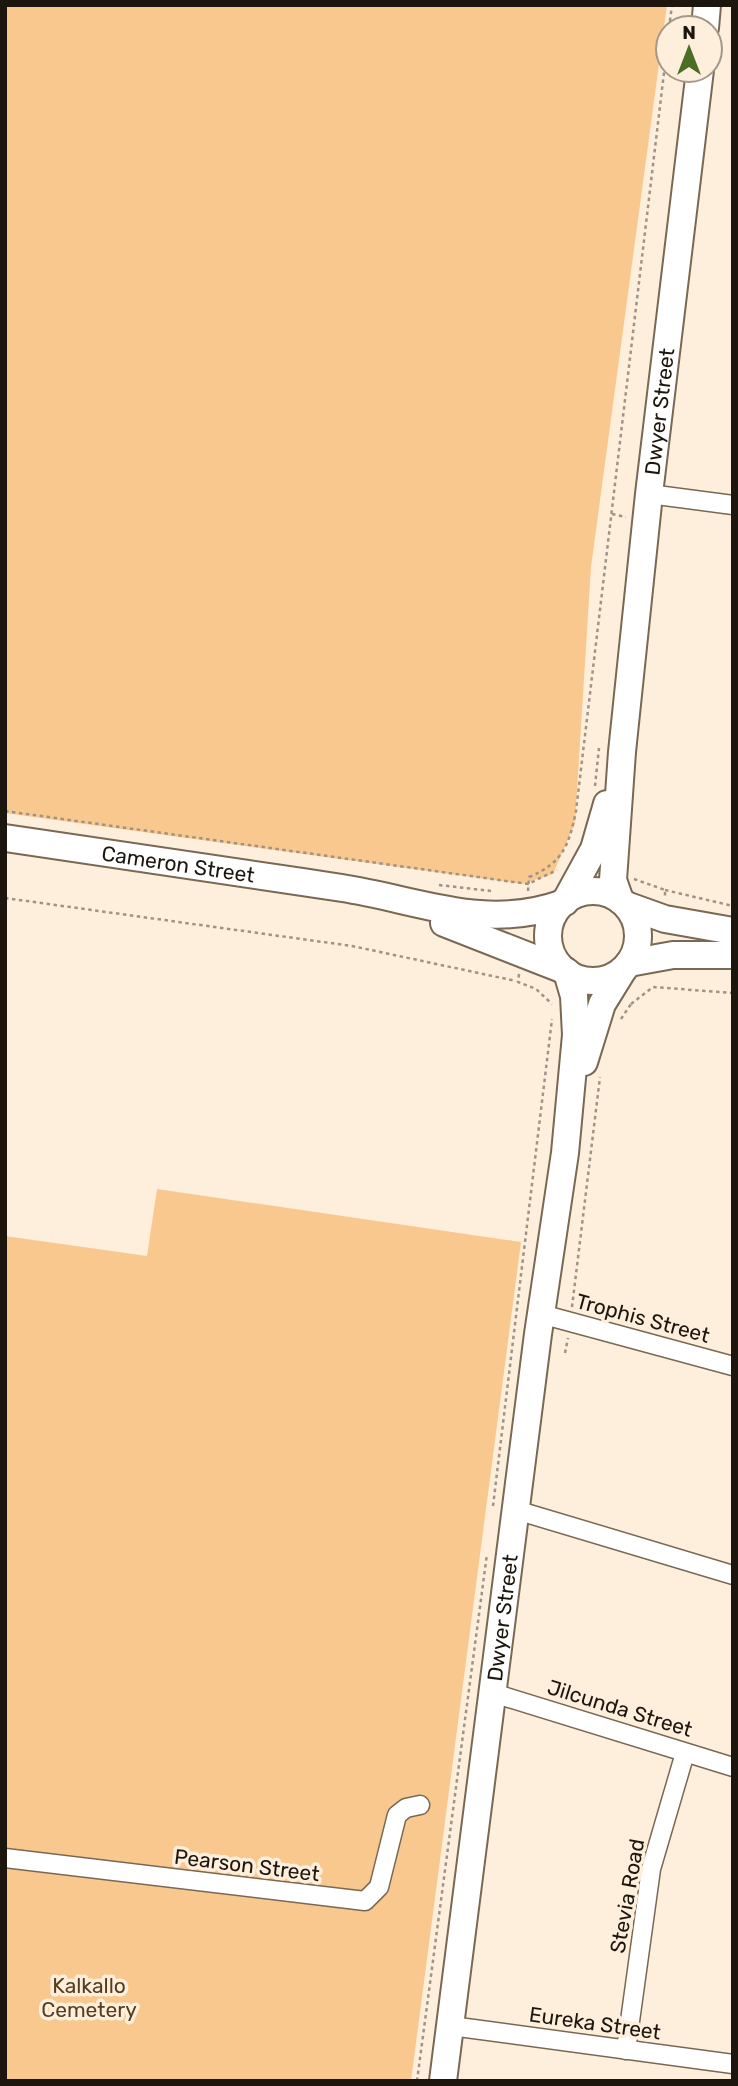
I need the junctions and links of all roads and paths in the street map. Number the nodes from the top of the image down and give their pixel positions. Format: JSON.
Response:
{"nodes":[{"id":1,"x":663,"y":84,"type":"edge"},
{"id":2,"x":698,"y":84,"type":"edge"},
{"id":3,"x":649,"y":494,"type":"junction"},
{"id":4,"x":733,"y":505,"type":"edge"},
{"id":5,"x":611,"y":514,"type":"junction"},
{"id":6,"x":627,"y":517,"type":"dead end"},
{"id":7,"x":622,"y":752,"type":"junction"},
{"id":8,"x":5,"y":811,"type":"edge"},
{"id":9,"x":5,"y":838,"type":"edge"},
{"id":10,"x":350,"y":890,"type":"junction"},
{"id":11,"x":665,"y":890,"type":"dead end"},
{"id":12,"x":5,"y":898,"type":"edge"},
{"id":13,"x":563,"y":903,"type":"junction"},
{"id":14,"x":623,"y":903,"type":"junction"},
{"id":15,"x":733,"y":906,"type":"edge"},
{"id":16,"x":733,"y":931,"type":"edge"},
{"id":17,"x":733,"y":955,"type":"edge"},
{"id":18,"x":626,"y":967,"type":"junction"},
{"id":19,"x":565,"y":971,"type":"junction"},
{"id":20,"x":518,"y":982,"type":"dead end"},
{"id":21,"x":733,"y":993,"type":"edge"},
{"id":22,"x":563,"y":1003,"type":"junction"},
{"id":23,"x":631,"y":1004,"type":"junction"},
{"id":24,"x":609,"y":1014,"type":"junction"},
{"id":25,"x":601,"y":1071,"type":"dead end"},
{"id":26,"x":565,"y":1153,"type":"junction"},
{"id":27,"x":541,"y":1314,"type":"junction"},
{"id":28,"x":570,"y":1322,"type":"junction"},
{"id":29,"x":565,"y":1353,"type":"dead end"},
{"id":30,"x":733,"y":1366,"type":"edge"},
{"id":31,"x":504,"y":1510,"type":"junction"},
{"id":32,"x":487,"y":1552,"type":"dead end"},
{"id":33,"x":733,"y":1575,"type":"edge"},
{"id":34,"x":493,"y":1693,"type":"junction"},
{"id":35,"x":685,"y":1753,"type":"junction"},
{"id":36,"x":733,"y":1767,"type":"edge"},
{"id":37,"x":420,"y":1805,"type":"dead end"},
{"id":38,"x":5,"y":1858,"type":"edge"},
{"id":39,"x":451,"y":2026,"type":"junction"},
{"id":40,"x":625,"y":2050,"type":"junction"},
{"id":41,"x":733,"y":2064,"type":"edge"},
{"id":42,"x":417,"y":2081,"type":"edge"},
{"id":43,"x":443,"y":2081,"type":"edge"}],
"edges":[{"from":1,"to":5,"type":"path"},
{"from":2,"to":3,"type":"street","name":"Dwyer Street"},
{"from":3,"to":4,"type":"street"},
{"from":3,"to":7,"type":"street","name":"Dwyer Street"},
{"from":5,"to":6,"type":"path"},
{"from":5,"to":8,"type":"path"},
{"from":7,"to":13,"type":"street","name":"Dwyer Street"},
{"from":7,"to":14,"type":"street","name":"Dwyer Street"},
{"from":9,"to":10,"type":"street","name":"Cameron Street"},
{"from":10,"to":13,"type":"street","name":"Cameron Street"},
{"from":10,"to":19,"type":"street","name":"Cameron Street"},
{"from":11,"to":15,"type":"path"},
{"from":12,"to":20,"type":"path"},
{"from":13,"to":14,"type":"street"},
{"from":13,"to":19,"type":"street"},
{"from":14,"to":16,"type":"street"},
{"from":14,"to":18,"type":"street"},
{"from":17,"to":18,"type":"street"},
{"from":18,"to":19,"type":"street"},
{"from":18,"to":24,"type":"street","name":"Dwyer Street"},
{"from":19,"to":22,"type":"street","name":"Dwyer Street"},
{"from":21,"to":23,"type":"path"},
{"from":22,"to":26,"type":"street","name":"Dwyer Street"},
{"from":22,"to":31,"type":"path"},
{"from":23,"to":24,"type":"path"},
{"from":23,"to":24,"type":"path"},
{"from":24,"to":26,"type":"street","name":"Dwyer Street"},
{"from":25,"to":28,"type":"path"},
{"from":26,"to":27,"type":"street","name":"Dwyer Street"},
{"from":27,"to":28,"type":"street","name":"Trophis Street"},
{"from":27,"to":31,"type":"street","name":"Dwyer Street"},
{"from":28,"to":29,"type":"path"},
{"from":28,"to":30,"type":"street","name":"Trophis Street"},
{"from":31,"to":33,"type":"street"},
{"from":31,"to":34,"type":"street","name":"Dwyer Street"},
{"from":32,"to":42,"type":"path"},
{"from":34,"to":35,"type":"street","name":"Jilcunda Street"},
{"from":34,"to":39,"type":"street","name":"Dwyer Street"},
{"from":35,"to":36,"type":"street","name":"Jilcunda Street"},
{"from":35,"to":40,"type":"street","name":"Stevia Road"},
{"from":37,"to":38,"type":"street","name":"Pearson Street"},
{"from":39,"to":40,"type":"street","name":"Eureka Street"},
{"from":39,"to":43,"type":"street","name":"Dwyer Street"},
{"from":40,"to":41,"type":"street","name":"Eureka Street"}]}
